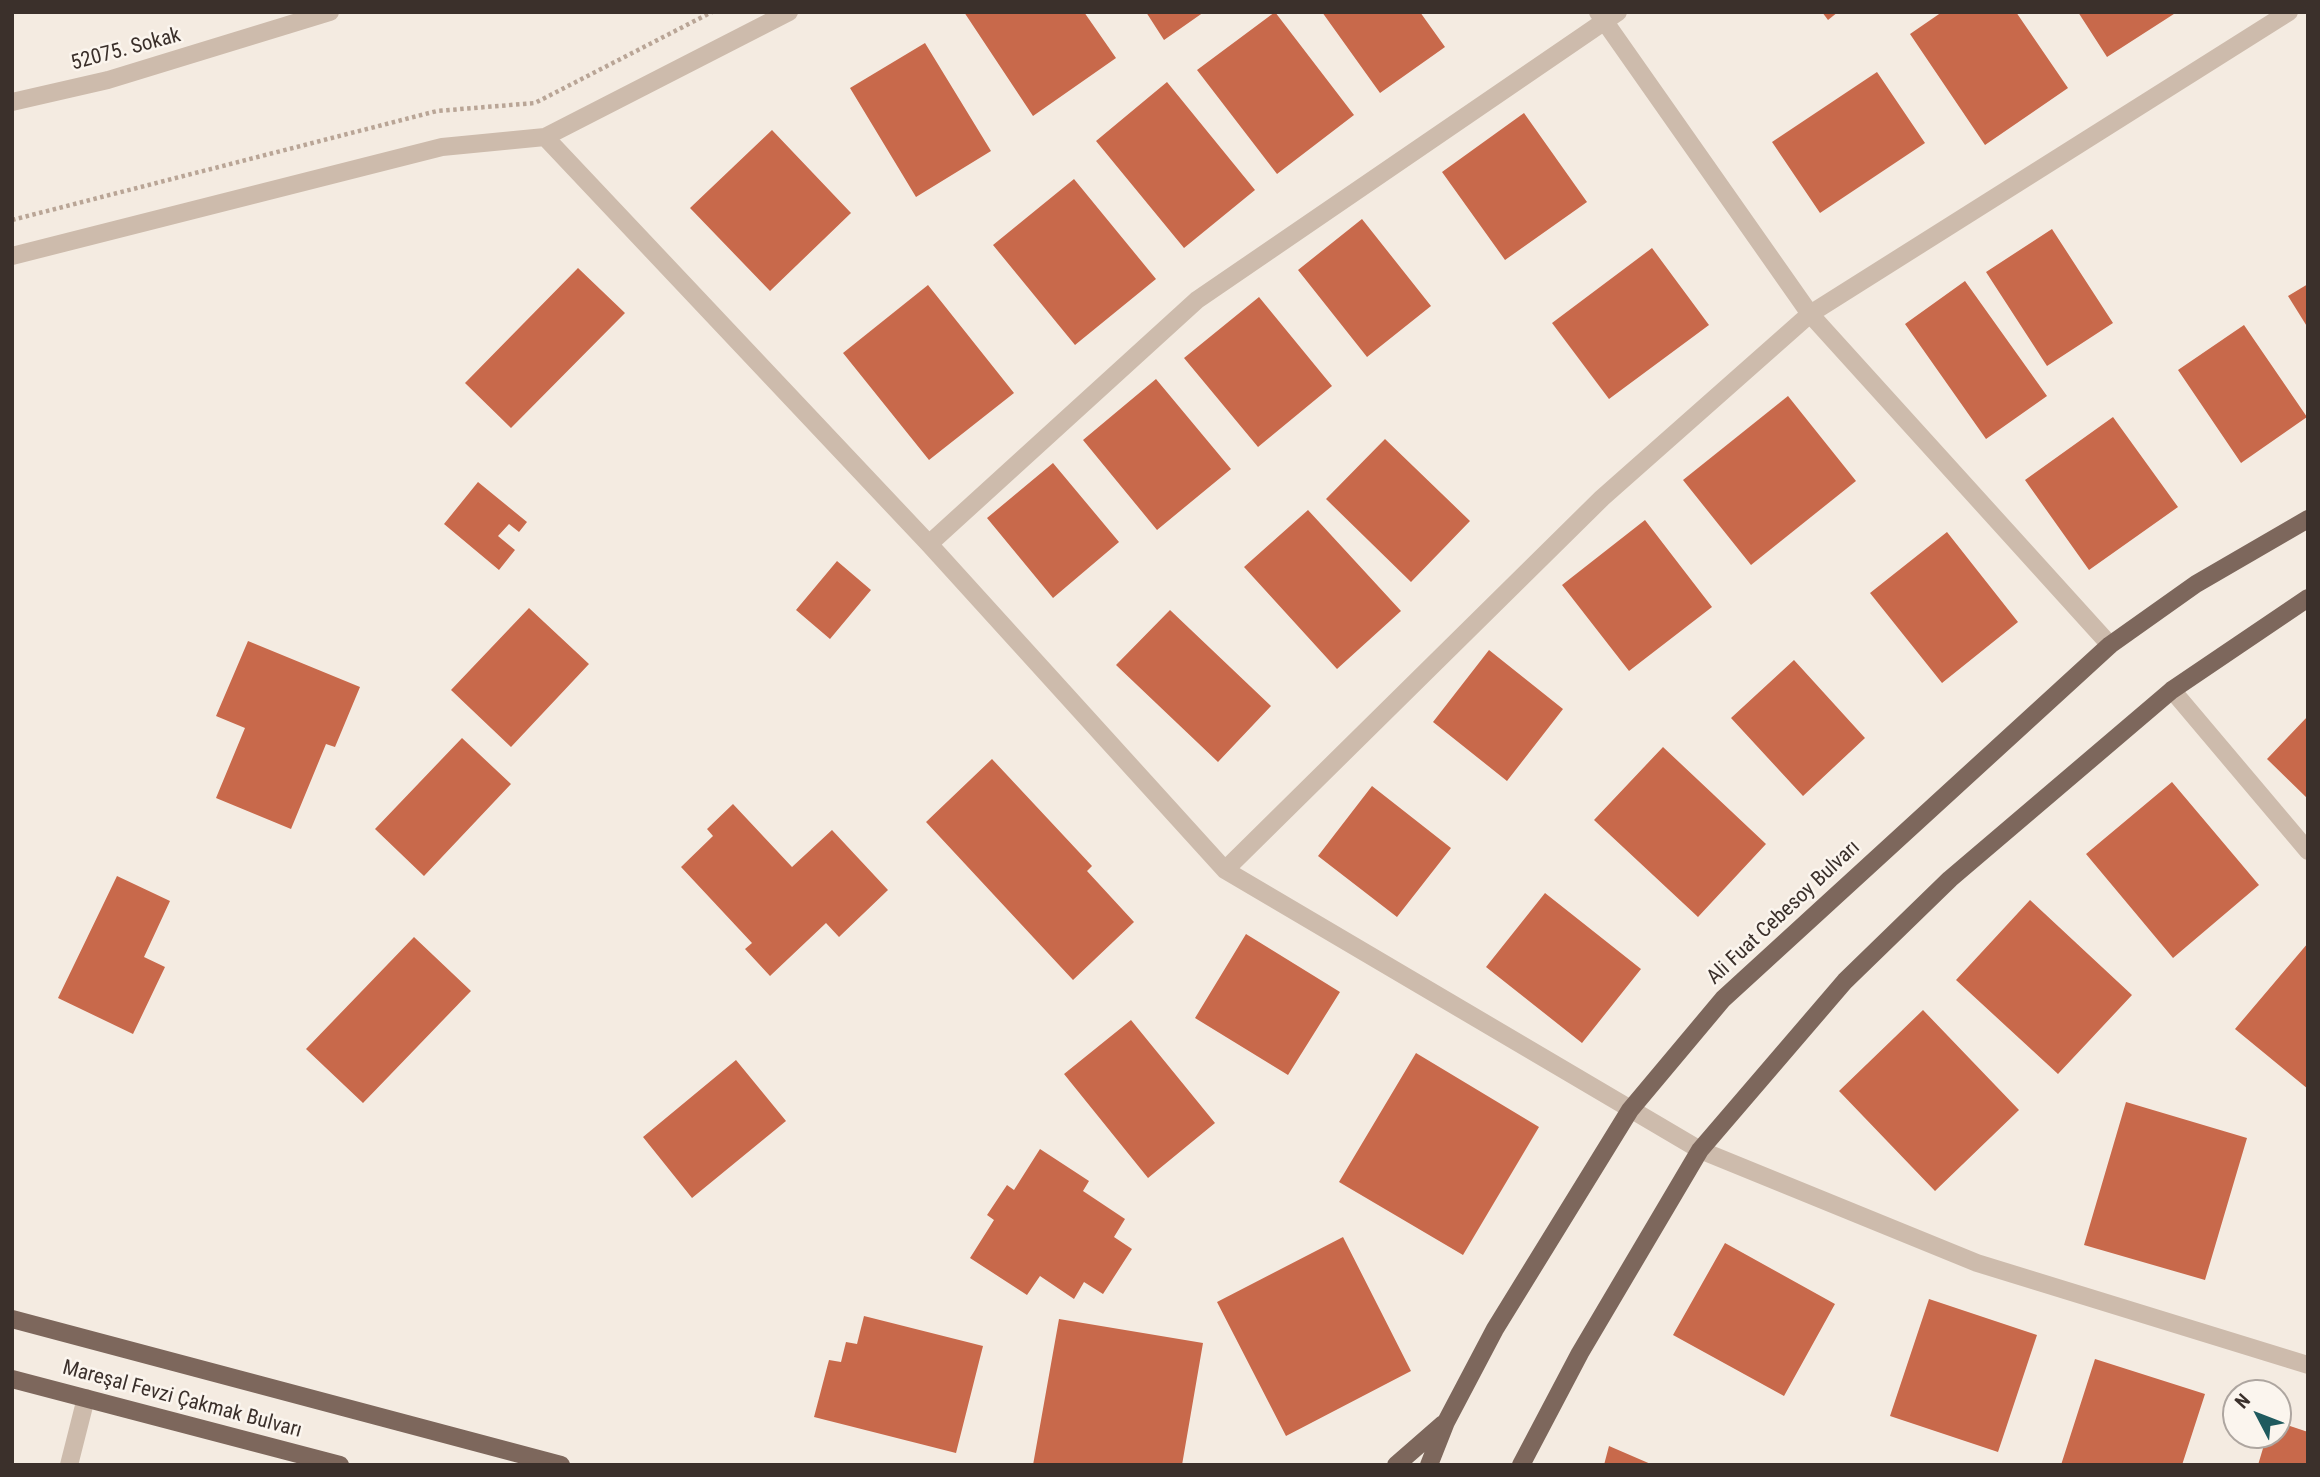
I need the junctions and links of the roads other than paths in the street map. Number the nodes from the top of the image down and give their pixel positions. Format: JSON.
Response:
{"nodes":[{"id":1,"x":330,"y":12,"type":"edge"},
{"id":2,"x":789,"y":12,"type":"edge"},
{"id":3,"x":2289,"y":12,"type":"edge"},
{"id":4,"x":1607,"y":15,"type":"edge"},
{"id":5,"x":12,"y":102,"type":"edge"},
{"id":6,"x":545,"y":137,"type":"junction"},
{"id":7,"x":12,"y":257,"type":"edge"},
{"id":8,"x":1810,"y":314,"type":"junction"},
{"id":9,"x":2308,"y":519,"type":"edge"},
{"id":10,"x":929,"y":544,"type":"junction"},
{"id":11,"x":2308,"y":598,"type":"edge"},
{"id":12,"x":2110,"y":645,"type":"junction"},
{"id":13,"x":2172,"y":690,"type":"junction"},
{"id":14,"x":2308,"y":851,"type":"edge"},
{"id":15,"x":1225,"y":870,"type":"junction"},
{"id":16,"x":1630,"y":1110,"type":"junction"},
{"id":17,"x":1700,"y":1150,"type":"junction"},
{"id":18,"x":12,"y":1319,"type":"edge"},
{"id":19,"x":2308,"y":1365,"type":"edge"},
{"id":20,"x":12,"y":1379,"type":"edge"},
{"id":21,"x":86,"y":1398,"type":"junction"},
{"id":22,"x":1446,"y":1422,"type":"junction"},
{"id":23,"x":1533,"y":1441,"type":"junction"},
{"id":24,"x":69,"y":1465,"type":"edge"},
{"id":25,"x":340,"y":1465,"type":"edge"},
{"id":26,"x":561,"y":1465,"type":"edge"},
{"id":27,"x":1396,"y":1465,"type":"edge"},
{"id":28,"x":1429,"y":1465,"type":"edge"},
{"id":29,"x":1521,"y":1465,"type":"edge"},
{"id":30,"x":1533,"y":1465,"type":"edge"}],
"edges":[{"from":1,"to":5,"type":"street","name":"52075. Sokak"},
{"from":2,"to":6,"type":"street"},
{"from":3,"to":8,"type":"street"},
{"from":4,"to":8,"type":"street"},
{"from":4,"to":10,"type":"street"},
{"from":6,"to":7,"type":"street"},
{"from":6,"to":10,"type":"street"},
{"from":8,"to":12,"type":"street"},
{"from":8,"to":15,"type":"street"},
{"from":9,"to":12,"type":"main road","name":"Ali Fuat Cebesoy Bulvarı"},
{"from":10,"to":15,"type":"street"},
{"from":11,"to":13,"type":"main road"},
{"from":12,"to":16,"type":"main road","name":"Ali Fuat Cebesoy Bulvarı"},
{"from":13,"to":14,"type":"street"},
{"from":13,"to":17,"type":"main road"},
{"from":15,"to":16,"type":"street"},
{"from":16,"to":17,"type":"street"},
{"from":16,"to":22,"type":"main road","name":"Ali Fuat Cebesoy Bulvarı"},
{"from":17,"to":19,"type":"street"},
{"from":17,"to":23,"type":"main road"},
{"from":18,"to":26,"type":"main road"},
{"from":20,"to":21,"type":"main road","name":"Mareşal Fevzi Çakmak Bulvarı"},
{"from":21,"to":24,"type":"street"},
{"from":21,"to":25,"type":"main road","name":"Mareşal Fevzi Çakmak Bulvarı"},
{"from":22,"to":27,"type":"main road"},
{"from":22,"to":28,"type":"main road","name":"Ali Fuat Cebesoy Bulvarı"},
{"from":23,"to":29,"type":"main road"},
{"from":23,"to":30,"type":"main road"}]}
